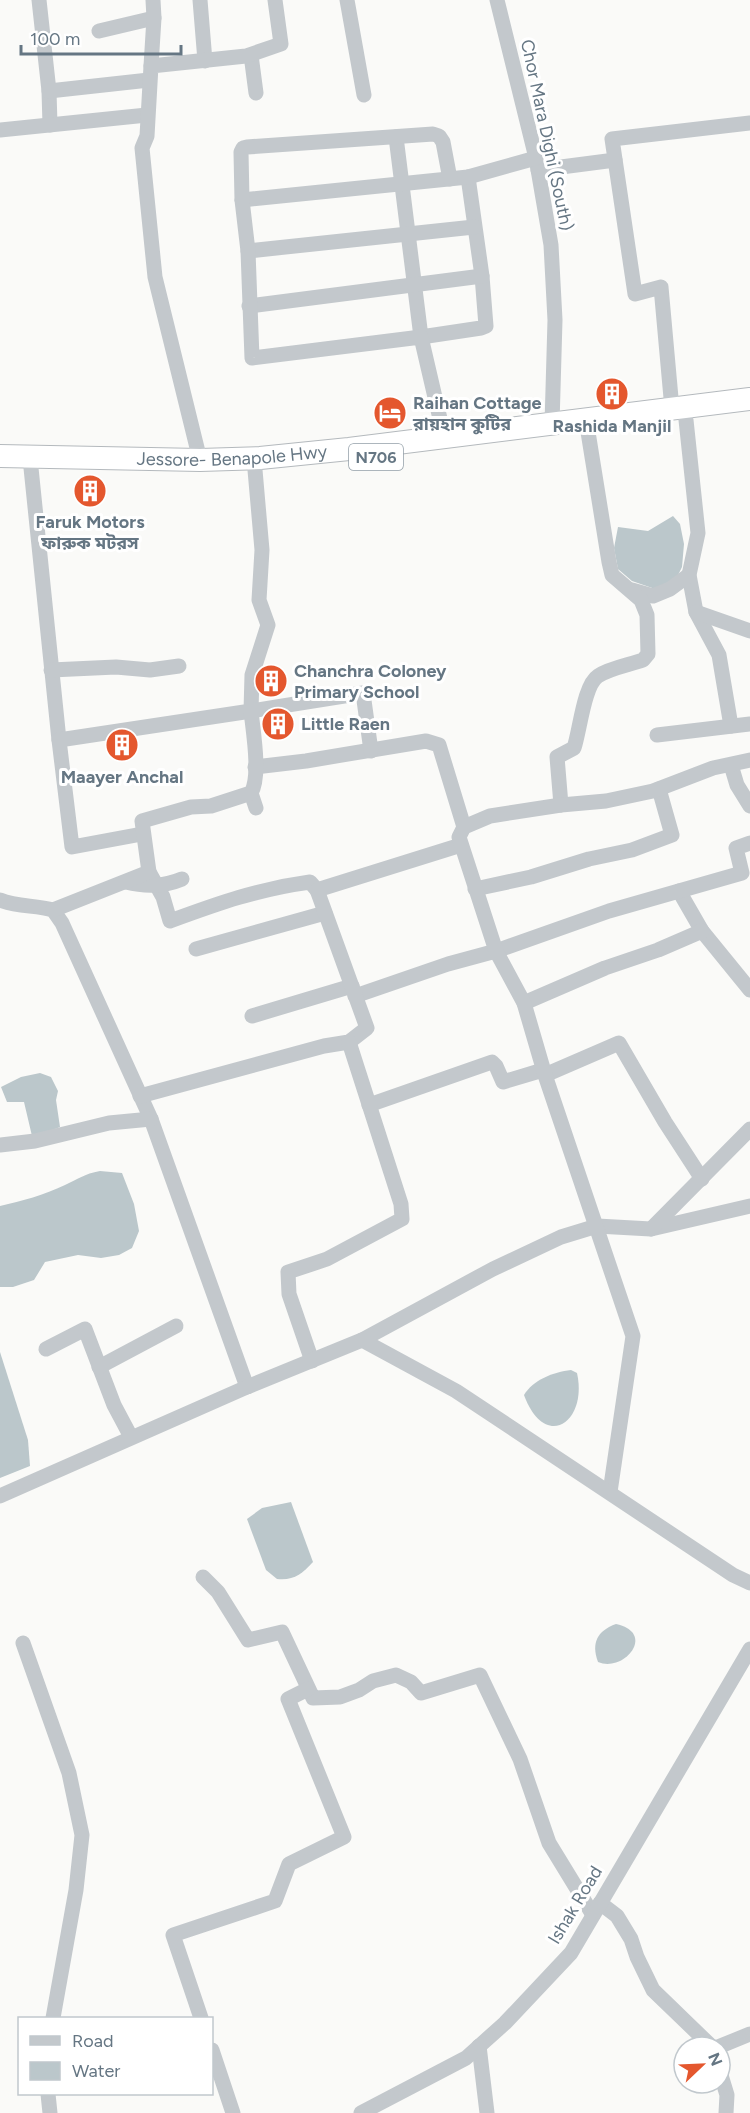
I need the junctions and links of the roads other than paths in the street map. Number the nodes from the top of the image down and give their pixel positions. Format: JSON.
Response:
{"nodes":[{"id":1,"x":39,"y":0,"type":"edge"},
{"id":2,"x":153,"y":0,"type":"edge"},
{"id":3,"x":201,"y":0,"type":"edge"},
{"id":4,"x":274,"y":0,"type":"edge"},
{"id":5,"x":346,"y":0,"type":"edge"},
{"id":6,"x":497,"y":0,"type":"edge"},
{"id":7,"x":154,"y":18,"type":"junction"},
{"id":8,"x":99,"y":31,"type":"dead end"},
{"id":9,"x":251,"y":54,"type":"junction"},
{"id":10,"x":205,"y":61,"type":"junction"},
{"id":11,"x":150,"y":73,"type":"junction"},
{"id":12,"x":49,"y":91,"type":"junction"},
{"id":13,"x":256,"y":93,"type":"dead end"},
{"id":14,"x":364,"y":95,"type":"dead end"},
{"id":15,"x":147,"y":115,"type":"junction"},
{"id":16,"x":750,"y":123,"type":"edge"},
{"id":17,"x":50,"y":125,"type":"junction"},
{"id":18,"x":0,"y":130,"type":"edge"},
{"id":19,"x":396,"y":137,"type":"junction"},
{"id":20,"x":615,"y":160,"type":"junction"},
{"id":21,"x":537,"y":164,"type":"junction"},
{"id":22,"x":468,"y":177,"type":"junction"},
{"id":23,"x":450,"y":179,"type":"junction"},
{"id":24,"x":402,"y":183,"type":"junction"},
{"id":25,"x":242,"y":200,"type":"junction"},
{"id":26,"x":474,"y":227,"type":"junction"},
{"id":27,"x":409,"y":235,"type":"junction"},
{"id":28,"x":248,"y":251,"type":"junction"},
{"id":29,"x":482,"y":276,"type":"junction"},
{"id":30,"x":414,"y":285,"type":"junction"},
{"id":31,"x":249,"y":306,"type":"junction"},
{"id":32,"x":422,"y":338,"type":"junction"},
{"id":33,"x":750,"y":399,"type":"edge"},
{"id":34,"x":750,"y":412,"type":"edge"},
{"id":35,"x":679,"y":414,"type":"junction"},
{"id":36,"x":552,"y":423,"type":"junction"},
{"id":37,"x":588,"y":432,"type":"junction"},
{"id":38,"x":444,"y":436,"type":"junction"},
{"id":39,"x":0,"y":456,"type":"edge"},
{"id":40,"x":200,"y":460,"type":"junction"},
{"id":41,"x":0,"y":468,"type":"edge"},
{"id":42,"x":31,"y":468,"type":"junction"},
{"id":43,"x":255,"y":470,"type":"junction"},
{"id":44,"x":689,"y":575,"type":"junction"},
{"id":45,"x":629,"y":589,"type":"junction"},
{"id":46,"x":696,"y":612,"type":"junction"},
{"id":47,"x":750,"y":631,"type":"edge"},
{"id":48,"x":179,"y":666,"type":"dead end"},
{"id":49,"x":51,"y":670,"type":"junction"},
{"id":50,"x":251,"y":711,"type":"junction"},
{"id":51,"x":750,"y":724,"type":"edge"},
{"id":52,"x":731,"y":726,"type":"junction"},
{"id":53,"x":657,"y":735,"type":"dead end"},
{"id":54,"x":59,"y":740,"type":"junction"},
{"id":55,"x":371,"y":751,"type":"junction"},
{"id":56,"x":750,"y":760,"type":"edge"},
{"id":57,"x":731,"y":765,"type":"junction"},
{"id":58,"x":255,"y":767,"type":"junction"},
{"id":59,"x":659,"y":789,"type":"junction"},
{"id":60,"x":561,"y":805,"type":"junction"},
{"id":61,"x":750,"y":806,"type":"edge"},
{"id":62,"x":464,"y":827,"type":"junction"},
{"id":63,"x":142,"y":834,"type":"junction"},
{"id":64,"x":750,"y":843,"type":"edge"},
{"id":65,"x":461,"y":844,"type":"junction"},
{"id":66,"x":149,"y":872,"type":"junction"},
{"id":67,"x":182,"y":879,"type":"dead end"},
{"id":68,"x":126,"y":882,"type":"junction"},
{"id":69,"x":475,"y":889,"type":"junction"},
{"id":70,"x":317,"y":891,"type":"junction"},
{"id":71,"x":679,"y":891,"type":"junction"},
{"id":72,"x":0,"y":900,"type":"edge"},
{"id":73,"x":53,"y":910,"type":"junction"},
{"id":74,"x":325,"y":913,"type":"junction"},
{"id":75,"x":702,"y":931,"type":"junction"},
{"id":76,"x":196,"y":949,"type":"dead end"},
{"id":77,"x":495,"y":951,"type":"junction"},
{"id":78,"x":750,"y":990,"type":"edge"},
{"id":79,"x":353,"y":991,"type":"junction"},
{"id":80,"x":524,"y":1003,"type":"junction"},
{"id":81,"x":252,"y":1016,"type":"dead end"},
{"id":82,"x":349,"y":1042,"type":"junction"},
{"id":83,"x":544,"y":1073,"type":"junction"},
{"id":84,"x":140,"y":1096,"type":"junction"},
{"id":85,"x":369,"y":1105,"type":"junction"},
{"id":86,"x":151,"y":1119,"type":"junction"},
{"id":87,"x":750,"y":1129,"type":"edge"},
{"id":88,"x":0,"y":1145,"type":"edge"},
{"id":89,"x":702,"y":1179,"type":"junction"},
{"id":90,"x":750,"y":1206,"type":"edge"},
{"id":91,"x":597,"y":1226,"type":"junction"},
{"id":92,"x":651,"y":1229,"type":"junction"},
{"id":93,"x":176,"y":1326,"type":"dead end"},
{"id":94,"x":362,"y":1340,"type":"junction"},
{"id":95,"x":46,"y":1349,"type":"dead end"},
{"id":96,"x":312,"y":1361,"type":"junction"},
{"id":97,"x":99,"y":1367,"type":"junction"},
{"id":98,"x":247,"y":1387,"type":"junction"},
{"id":99,"x":131,"y":1437,"type":"junction"},
{"id":100,"x":610,"y":1492,"type":"junction"},
{"id":101,"x":0,"y":1496,"type":"edge"},
{"id":102,"x":203,"y":1577,"type":"dead end"},
{"id":103,"x":750,"y":1583,"type":"edge"},
{"id":104,"x":23,"y":1643,"type":"dead end"},
{"id":105,"x":750,"y":1649,"type":"edge"},
{"id":106,"x":308,"y":1689,"type":"junction"},
{"id":107,"x":597,"y":1909,"type":"junction"},
{"id":108,"x":53,"y":2017,"type":"edge"},
{"id":109,"x":200,"y":2017,"type":"edge"},
{"id":110,"x":750,"y":2034,"type":"edge"},
{"id":111,"x":699,"y":2035,"type":"edge"},
{"id":112,"x":732,"y":2041,"type":"edge"},
{"id":113,"x":479,"y":2046,"type":"junction"},
{"id":114,"x":213,"y":2053,"type":"edge"},
{"id":115,"x":48,"y":2095,"type":"edge"},
{"id":116,"x":727,"y":2095,"type":"edge"},
{"id":117,"x":50,"y":2113,"type":"edge"},
{"id":118,"x":233,"y":2113,"type":"edge"},
{"id":119,"x":361,"y":2113,"type":"edge"},
{"id":120,"x":487,"y":2113,"type":"edge"},
{"id":121,"x":726,"y":2113,"type":"edge"}],
"edges":[{"from":1,"to":12,"type":"street"},
{"from":2,"to":7,"type":"street"},
{"from":3,"to":10,"type":"street"},
{"from":4,"to":9,"type":"street"},
{"from":5,"to":14,"type":"street"},
{"from":6,"to":21,"type":"street","name":"Chor Mara Dighi (South)"},
{"from":7,"to":8,"type":"street"},
{"from":7,"to":11,"type":"street"},
{"from":9,"to":10,"type":"street"},
{"from":9,"to":13,"type":"street"},
{"from":10,"to":11,"type":"street"},
{"from":11,"to":12,"type":"street"},
{"from":11,"to":15,"type":"street"},
{"from":12,"to":17,"type":"street"},
{"from":15,"to":17,"type":"street"},
{"from":15,"to":40,"type":"street"},
{"from":16,"to":20,"type":"street"},
{"from":17,"to":18,"type":"street"},
{"from":19,"to":23,"type":"street"},
{"from":19,"to":24,"type":"street"},
{"from":19,"to":25,"type":"street"},
{"from":20,"to":21,"type":"street"},
{"from":20,"to":35,"type":"street"},
{"from":21,"to":22,"type":"street"},
{"from":21,"to":36,"type":"street","name":"Chor Mara Dighi (South)"},
{"from":22,"to":23,"type":"street"},
{"from":22,"to":26,"type":"street"},
{"from":23,"to":24,"type":"street"},
{"from":24,"to":25,"type":"street"},
{"from":24,"to":27,"type":"street"},
{"from":25,"to":28,"type":"street"},
{"from":26,"to":27,"type":"street"},
{"from":26,"to":29,"type":"street"},
{"from":27,"to":28,"type":"street"},
{"from":27,"to":30,"type":"street"},
{"from":28,"to":31,"type":"street"},
{"from":29,"to":30,"type":"street"},
{"from":29,"to":32,"type":"street"},
{"from":30,"to":31,"type":"street"},
{"from":30,"to":32,"type":"street"},
{"from":31,"to":32,"type":"street"},
{"from":32,"to":38,"type":"street"},
{"from":33,"to":35,"type":"highway","name":"Jessore- Benapole Hwy","number":"N706"},
{"from":34,"to":35,"type":"highway","name":"Jessore- Benapole Hwy","number":"N706"},
{"from":35,"to":36,"type":"highway","name":"Jessore- Benapole Hwy","number":"N706"},
{"from":35,"to":37,"type":"highway","name":"Jessore- Benapole Hwy","number":"N706"},
{"from":35,"to":44,"type":"street"},
{"from":36,"to":38,"type":"highway","name":"Jessore- Benapole Hwy","number":"N706"},
{"from":37,"to":43,"type":"highway","name":"Jessore- Benapole Hwy","number":"N706"},
{"from":37,"to":45,"type":"street"},
{"from":38,"to":40,"type":"highway","name":"Jessore- Benapole Hwy","number":"N706"},
{"from":39,"to":40,"type":"highway","name":"Jessore- Benapole Hwy","number":"N706"},
{"from":41,"to":42,"type":"highway","name":"Jessore- Benapole Hwy","number":"N706"},
{"from":42,"to":43,"type":"highway","name":"Jessore- Benapole Hwy","number":"N706"},
{"from":42,"to":49,"type":"street"},
{"from":43,"to":50,"type":"street"},
{"from":44,"to":45,"type":"street"},
{"from":44,"to":46,"type":"street"},
{"from":45,"to":60,"type":"street"},
{"from":46,"to":47,"type":"street"},
{"from":46,"to":52,"type":"street"},
{"from":48,"to":49,"type":"street"},
{"from":49,"to":54,"type":"street"},
{"from":50,"to":54,"type":"street"},
{"from":50,"to":55,"type":"street"},
{"from":50,"to":58,"type":"street"},
{"from":51,"to":52,"type":"street"},
{"from":52,"to":53,"type":"street"},
{"from":54,"to":63,"type":"street"},
{"from":55,"to":58,"type":"street"},
{"from":55,"to":62,"type":"street"},
{"from":56,"to":57,"type":"street"},
{"from":57,"to":59,"type":"street"},
{"from":57,"to":61,"type":"street"},
{"from":58,"to":63,"type":"street"},
{"from":59,"to":60,"type":"street"},
{"from":59,"to":69,"type":"street"},
{"from":60,"to":62,"type":"street"},
{"from":62,"to":65,"type":"street"},
{"from":63,"to":66,"type":"street"},
{"from":64,"to":71,"type":"street"},
{"from":65,"to":69,"type":"street"},
{"from":65,"to":70,"type":"street"},
{"from":66,"to":68,"type":"street"},
{"from":66,"to":70,"type":"street"},
{"from":67,"to":68,"type":"street"},
{"from":68,"to":73,"type":"street"},
{"from":69,"to":77,"type":"street"},
{"from":70,"to":74,"type":"street"},
{"from":71,"to":75,"type":"street"},
{"from":71,"to":77,"type":"street"},
{"from":72,"to":73,"type":"street"},
{"from":73,"to":84,"type":"street"},
{"from":74,"to":76,"type":"street"},
{"from":74,"to":79,"type":"street"},
{"from":75,"to":78,"type":"street"},
{"from":75,"to":80,"type":"street"},
{"from":77,"to":79,"type":"street"},
{"from":77,"to":80,"type":"street"},
{"from":79,"to":81,"type":"street"},
{"from":79,"to":82,"type":"street"},
{"from":80,"to":83,"type":"street"},
{"from":82,"to":84,"type":"street"},
{"from":82,"to":85,"type":"street"},
{"from":83,"to":85,"type":"street"},
{"from":83,"to":89,"type":"street"},
{"from":83,"to":91,"type":"street"},
{"from":84,"to":86,"type":"street"},
{"from":85,"to":96,"type":"street"},
{"from":86,"to":88,"type":"street"},
{"from":86,"to":98,"type":"street"},
{"from":87,"to":89,"type":"street"},
{"from":89,"to":92,"type":"street"},
{"from":90,"to":92,"type":"street"},
{"from":91,"to":92,"type":"street"},
{"from":91,"to":94,"type":"street"},
{"from":91,"to":100,"type":"street"},
{"from":93,"to":97,"type":"street"},
{"from":94,"to":96,"type":"street"},
{"from":94,"to":100,"type":"street"},
{"from":95,"to":97,"type":"street"},
{"from":96,"to":98,"type":"street"},
{"from":97,"to":99,"type":"street"},
{"from":98,"to":99,"type":"street"},
{"from":99,"to":101,"type":"street"},
{"from":100,"to":103,"type":"street"},
{"from":102,"to":106,"type":"street"},
{"from":104,"to":108,"type":"street"},
{"from":105,"to":107,"type":"street","name":"Ishak Road"},
{"from":106,"to":107,"type":"street"},
{"from":106,"to":109,"type":"street"},
{"from":107,"to":111,"type":"street"},
{"from":107,"to":113,"type":"street","name":"Ishak Road"},
{"from":110,"to":112,"type":"street"},
{"from":113,"to":119,"type":"street","name":"Ishak Road"},
{"from":113,"to":120,"type":"street"},
{"from":114,"to":118,"type":"street"},
{"from":115,"to":117,"type":"street"},
{"from":116,"to":121,"type":"street"}]}
